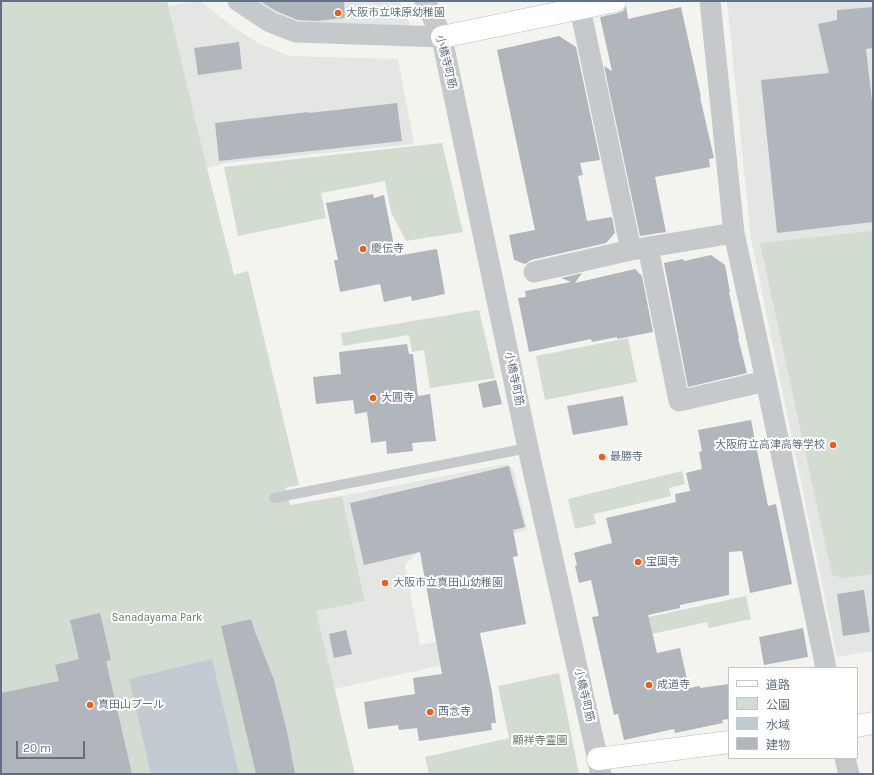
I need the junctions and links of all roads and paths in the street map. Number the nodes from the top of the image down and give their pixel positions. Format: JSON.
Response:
{"nodes":[{"id":1,"x":238,"y":1,"type":"edge"},
{"id":2,"x":425,"y":1,"type":"edge"},
{"id":3,"x":615,"y":1,"type":"edge"},
{"id":4,"x":710,"y":1,"type":"edge"},
{"id":5,"x":580,"y":8,"type":"junction"},
{"id":6,"x":442,"y":37,"type":"junction"},
{"id":7,"x":734,"y":233,"type":"junction"},
{"id":8,"x":639,"y":248,"type":"junction"},
{"id":9,"x":534,"y":272,"type":"dead end"},
{"id":10,"x":766,"y":381,"type":"junction"},
{"id":11,"x":528,"y":448,"type":"junction"},
{"id":12,"x":274,"y":498,"type":"dead end"},
{"id":13,"x":826,"y":667,"type":"edge"},
{"id":14,"x":873,"y":723,"type":"edge"},
{"id":15,"x":858,"y":726,"type":"edge"},
{"id":16,"x":728,"y":742,"type":"edge"},
{"id":17,"x":845,"y":759,"type":"edge"},
{"id":18,"x":600,"y":767,"type":"edge"},
{"id":19,"x":849,"y":774,"type":"edge"}],
"edges":[{"from":1,"to":6,"type":"street"},
{"from":2,"to":6,"type":"street","name":"小橋寺町筋"},
{"from":3,"to":5,"type":"street"},
{"from":4,"to":7,"type":"street"},
{"from":5,"to":6,"type":"street"},
{"from":5,"to":8,"type":"street"},
{"from":6,"to":11,"type":"street","name":"小橋寺町筋"},
{"from":7,"to":8,"type":"street"},
{"from":7,"to":10,"type":"street"},
{"from":8,"to":9,"type":"street"},
{"from":8,"to":10,"type":"street"},
{"from":10,"to":13,"type":"street"},
{"from":11,"to":12,"type":"lane"},
{"from":11,"to":18,"type":"street","name":"小橋寺町筋"},
{"from":14,"to":15,"type":"street"},
{"from":16,"to":18,"type":"street"},
{"from":17,"to":19,"type":"street"}]}
